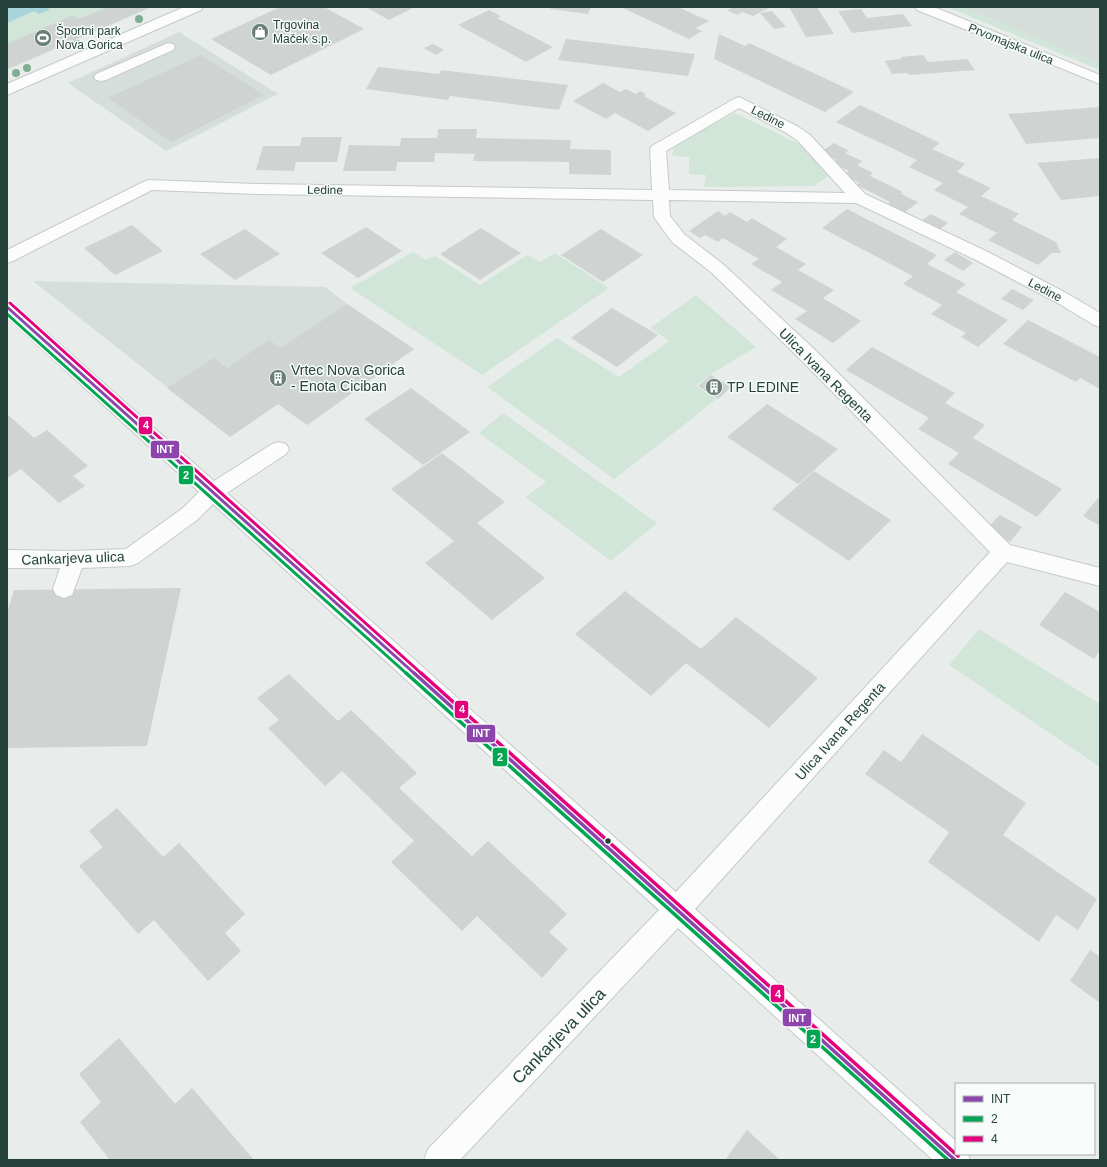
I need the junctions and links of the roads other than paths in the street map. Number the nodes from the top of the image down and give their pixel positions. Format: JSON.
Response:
{"nodes":[{"id":1,"x":196,"y":7,"type":"edge"},
{"id":2,"x":922,"y":7,"type":"edge"},
{"id":3,"x":168,"y":47,"type":"dead end"},
{"id":4,"x":90,"y":54,"type":"junction"},
{"id":5,"x":117,"y":70,"type":"junction"},
{"id":6,"x":101,"y":77,"type":"dead end"},
{"id":7,"x":1100,"y":80,"type":"edge"},
{"id":8,"x":7,"y":90,"type":"edge"},
{"id":9,"x":661,"y":195,"type":"junction"},
{"id":10,"x":860,"y":198,"type":"junction"},
{"id":11,"x":12,"y":254,"type":"edge"},
{"id":12,"x":7,"y":307,"type":"edge"},
{"id":13,"x":1100,"y":321,"type":"edge"},
{"id":14,"x":279,"y":449,"type":"dead end"},
{"id":15,"x":212,"y":492,"type":"junction"},
{"id":16,"x":1003,"y":552,"type":"junction"},
{"id":17,"x":7,"y":559,"type":"edge"},
{"id":18,"x":74,"y":560,"type":"junction"},
{"id":19,"x":1100,"y":577,"type":"edge"},
{"id":20,"x":64,"y":589,"type":"dead end"},
{"id":21,"x":677,"y":910,"type":"junction"},
{"id":22,"x":439,"y":1160,"type":"edge"},
{"id":23,"x":955,"y":1160,"type":"edge"}],
"edges":[{"from":1,"to":4,"type":"street"},
{"from":2,"to":7,"type":"street","name":"Prvomajska ulica"},
{"from":3,"to":5,"type":"street"},
{"from":4,"to":5,"type":"street"},
{"from":4,"to":8,"type":"street"},
{"from":5,"to":6,"type":"street"},
{"from":9,"to":10,"type":"street","name":"Ledine"},
{"from":9,"to":10,"type":"street","name":"Ledine"},
{"from":9,"to":11,"type":"street","name":"Ledine"},
{"from":9,"to":16,"type":"street","name":"Ulica Ivana Regenta"},
{"from":10,"to":13,"type":"street","name":"Ledine"},
{"from":12,"to":15,"type":"street"},
{"from":14,"to":15,"type":"street","name":"Cankarjeva ulica"},
{"from":15,"to":18,"type":"street","name":"Cankarjeva ulica"},
{"from":15,"to":21,"type":"street"},
{"from":16,"to":19,"type":"street"},
{"from":16,"to":21,"type":"street","name":"Ulica Ivana Regenta"},
{"from":17,"to":18,"type":"street","name":"Cankarjeva ulica"},
{"from":18,"to":20,"type":"street"},
{"from":21,"to":22,"type":"street","name":"Cankarjeva ulica"},
{"from":21,"to":23,"type":"street"}]}
